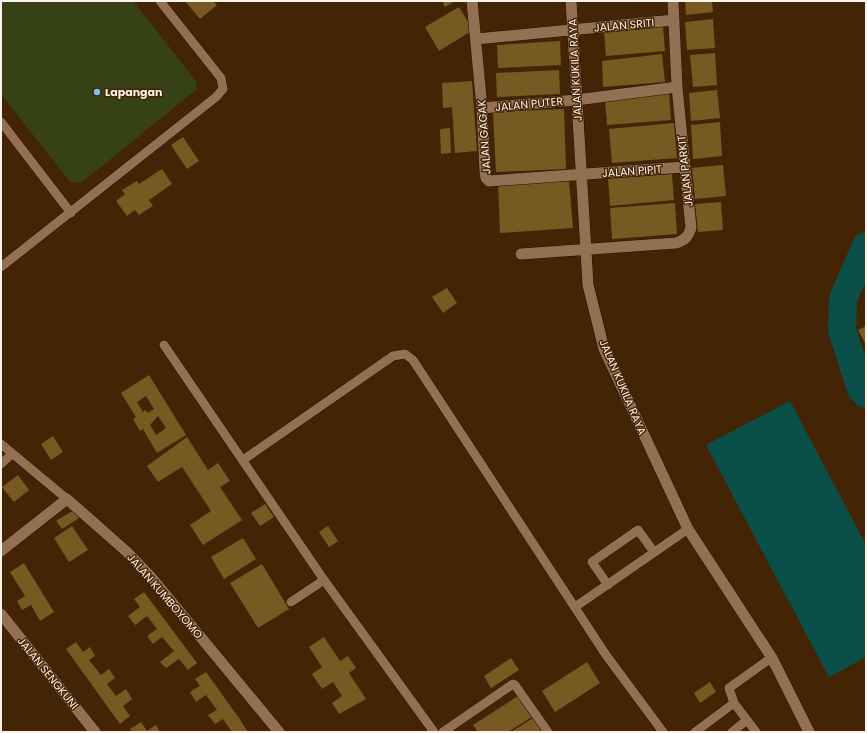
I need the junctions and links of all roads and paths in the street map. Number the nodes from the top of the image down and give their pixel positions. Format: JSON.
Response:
{"nodes":[{"id":1,"x":160,"y":1,"type":"edge"},
{"id":2,"x":472,"y":1,"type":"edge"},
{"id":3,"x":570,"y":1,"type":"edge"},
{"id":4,"x":673,"y":1,"type":"edge"},
{"id":5,"x":674,"y":20,"type":"junction"},
{"id":6,"x":574,"y":29,"type":"junction"},
{"id":7,"x":476,"y":39,"type":"junction"},
{"id":8,"x":677,"y":87,"type":"junction"},
{"id":9,"x":576,"y":100,"type":"junction"},
{"id":10,"x":482,"y":108,"type":"junction"},
{"id":11,"x":1,"y":122,"type":"edge"},
{"id":12,"x":684,"y":167,"type":"junction"},
{"id":13,"x":580,"y":176,"type":"junction"},
{"id":14,"x":71,"y":213,"type":"junction"},
{"id":15,"x":585,"y":249,"type":"junction"},
{"id":16,"x":521,"y":254,"type":"dead end"},
{"id":17,"x":1,"y":267,"type":"edge"},
{"id":18,"x":164,"y":345,"type":"dead end"},
{"id":19,"x":1,"y":444,"type":"edge"},
{"id":20,"x":12,"y":454,"type":"junction"},
{"id":21,"x":243,"y":460,"type":"junction"},
{"id":22,"x":1,"y":464,"type":"edge"},
{"id":23,"x":67,"y":498,"type":"junction"},
{"id":24,"x":688,"y":529,"type":"junction"},
{"id":25,"x":1,"y":551,"type":"edge"},
{"id":26,"x":654,"y":552,"type":"junction"},
{"id":27,"x":324,"y":580,"type":"junction"},
{"id":28,"x":608,"y":585,"type":"junction"},
{"id":29,"x":291,"y":602,"type":"dead end"},
{"id":30,"x":575,"y":607,"type":"junction"},
{"id":31,"x":1,"y":614,"type":"edge"},
{"id":32,"x":771,"y":658,"type":"junction"},
{"id":33,"x":734,"y":703,"type":"junction"},
{"id":34,"x":747,"y":720,"type":"junction"},
{"id":35,"x":95,"y":732,"type":"edge"},
{"id":36,"x":279,"y":732,"type":"edge"},
{"id":37,"x":434,"y":732,"type":"edge"},
{"id":38,"x":443,"y":732,"type":"edge"},
{"id":39,"x":548,"y":732,"type":"edge"},
{"id":40,"x":663,"y":732,"type":"edge"},
{"id":41,"x":695,"y":732,"type":"edge"},
{"id":42,"x":732,"y":732,"type":"edge"},
{"id":43,"x":756,"y":732,"type":"edge"},
{"id":44,"x":809,"y":732,"type":"edge"}],
"edges":[{"from":1,"to":14,"type":"lane"},
{"from":2,"to":7,"type":"street","name":"JALAN GAGAK"},
{"from":3,"to":6,"type":"street","name":"JALAN KUKILA RAYA"},
{"from":4,"to":5,"type":"street","name":"JALAN PARKIT"},
{"from":5,"to":6,"type":"street","name":"JALAN SRITI"},
{"from":5,"to":8,"type":"street","name":"JALAN PARKIT"},
{"from":6,"to":7,"type":"street","name":"JALAN SRITI"},
{"from":6,"to":9,"type":"street","name":"JALAN KUKILA RAYA"},
{"from":7,"to":10,"type":"street","name":"JALAN GAGAK"},
{"from":8,"to":9,"type":"street","name":"JALAN PUTER"},
{"from":8,"to":12,"type":"street","name":"JALAN PARKIT"},
{"from":9,"to":10,"type":"street","name":"JALAN PUTER"},
{"from":9,"to":13,"type":"street","name":"JALAN KUKILA RAYA"},
{"from":10,"to":13,"type":"street","name":"JALAN GAGAK"},
{"from":11,"to":14,"type":"lane"},
{"from":12,"to":13,"type":"street","name":"JALAN PIPIT"},
{"from":12,"to":15,"type":"street","name":"JALAN PARKIT"},
{"from":13,"to":15,"type":"street","name":"JALAN KUKILA RAYA"},
{"from":14,"to":17,"type":"lane"},
{"from":15,"to":16,"type":"street"},
{"from":15,"to":24,"type":"street","name":"JALAN KUKILA RAYA"},
{"from":18,"to":21,"type":"lane"},
{"from":19,"to":20,"type":"lane","name":"JALAN KUMBOYOMO"},
{"from":20,"to":22,"type":"lane"},
{"from":20,"to":23,"type":"lane","name":"JALAN KUMBOYOMO"},
{"from":21,"to":27,"type":"lane"},
{"from":21,"to":30,"type":"lane"},
{"from":23,"to":25,"type":"street"},
{"from":23,"to":36,"type":"street","name":"JALAN KUMBOYOMO"},
{"from":24,"to":26,"type":"lane"},
{"from":24,"to":32,"type":"street","name":"JALAN KUKILA RAYA"},
{"from":26,"to":28,"type":"lane"},
{"from":26,"to":28,"type":"lane"},
{"from":27,"to":29,"type":"lane"},
{"from":27,"to":37,"type":"lane"},
{"from":28,"to":30,"type":"lane"},
{"from":30,"to":40,"type":"lane"},
{"from":31,"to":35,"type":"street","name":"JALAN SENGKUNI"},
{"from":32,"to":33,"type":"lane"},
{"from":32,"to":44,"type":"street","name":"JALAN KUKILA RAYA"},
{"from":33,"to":34,"type":"lane"},
{"from":33,"to":41,"type":"lane"},
{"from":34,"to":42,"type":"lane"},
{"from":34,"to":43,"type":"lane"},
{"from":38,"to":39,"type":"lane"}]}
